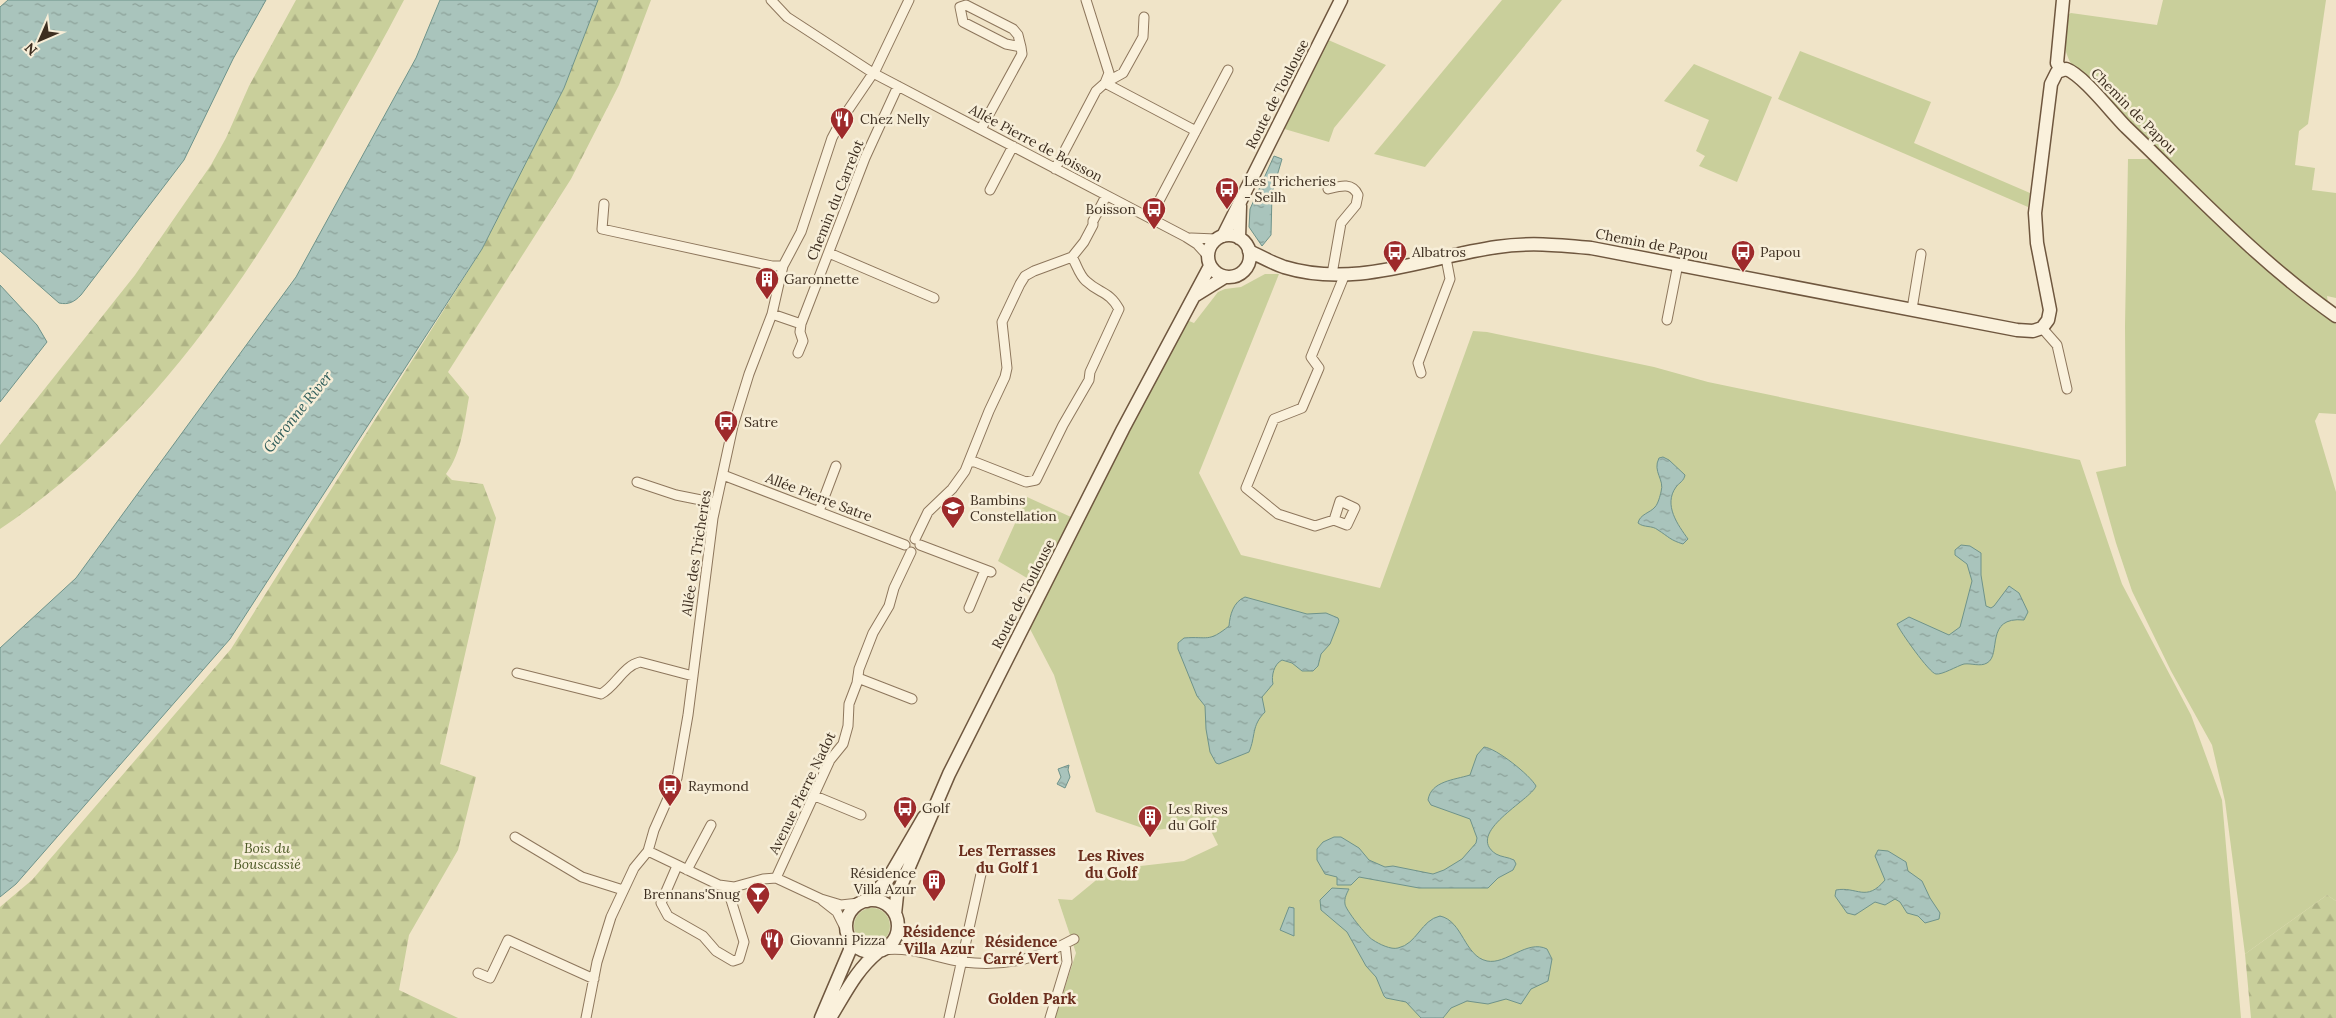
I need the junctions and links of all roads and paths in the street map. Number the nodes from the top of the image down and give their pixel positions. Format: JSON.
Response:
{"nodes":[{"id":1,"x":771,"y":0,"type":"edge"},
{"id":2,"x":909,"y":0,"type":"edge"},
{"id":3,"x":1086,"y":0,"type":"edge"},
{"id":4,"x":1341,"y":0,"type":"edge"},
{"id":5,"x":2063,"y":0,"type":"edge"},
{"id":6,"x":973,"y":3,"type":"edge"},
{"id":7,"x":1144,"y":17,"type":"dead end"},
{"id":8,"x":1021,"y":47,"type":"junction"},
{"id":9,"x":1228,"y":70,"type":"dead end"},
{"id":10,"x":2061,"y":70,"type":"junction"},
{"id":11,"x":873,"y":73,"type":"junction"},
{"id":12,"x":1105,"y":83,"type":"junction"},
{"id":13,"x":898,"y":86,"type":"junction"},
{"id":14,"x":981,"y":129,"type":"junction"},
{"id":15,"x":1196,"y":131,"type":"junction"},
{"id":16,"x":1013,"y":146,"type":"junction"},
{"id":17,"x":1055,"y":169,"type":"junction"},
{"id":18,"x":1328,"y":189,"type":"dead end"},
{"id":19,"x":990,"y":190,"type":"dead end"},
{"id":20,"x":1106,"y":196,"type":"junction"},
{"id":21,"x":1159,"y":201,"type":"dead end"},
{"id":22,"x":1240,"y":202,"type":"junction"},
{"id":23,"x":604,"y":204,"type":"dead end"},
{"id":24,"x":1186,"y":236,"type":"junction"},
{"id":25,"x":1220,"y":237,"type":"junction"},
{"id":26,"x":1239,"y":238,"type":"junction"},
{"id":27,"x":1249,"y":251,"type":"junction"},
{"id":28,"x":829,"y":253,"type":"junction"},
{"id":29,"x":1921,"y":254,"type":"dead end"},
{"id":30,"x":1072,"y":257,"type":"junction"},
{"id":31,"x":1446,"y":258,"type":"junction"},
{"id":32,"x":1209,"y":261,"type":"junction"},
{"id":33,"x":1678,"y":264,"type":"junction"},
{"id":34,"x":783,"y":266,"type":"junction"},
{"id":35,"x":1283,"y":266,"type":"junction"},
{"id":36,"x":1247,"y":267,"type":"junction"},
{"id":37,"x":1332,"y":274,"type":"junction"},
{"id":38,"x":1345,"y":274,"type":"junction"},
{"id":39,"x":1225,"y":277,"type":"junction"},
{"id":40,"x":1196,"y":295,"type":"junction"},
{"id":41,"x":934,"y":298,"type":"dead end"},
{"id":42,"x":1912,"y":309,"type":"junction"},
{"id":43,"x":772,"y":314,"type":"junction"},
{"id":44,"x":2336,"y":316,"type":"edge"},
{"id":45,"x":1667,"y":320,"type":"dead end"},
{"id":46,"x":801,"y":324,"type":"junction"},
{"id":47,"x":2042,"y":328,"type":"junction"},
{"id":48,"x":798,"y":353,"type":"dead end"},
{"id":49,"x":1421,"y":373,"type":"dead end"},
{"id":50,"x":2067,"y":389,"type":"dead end"},
{"id":51,"x":970,"y":462,"type":"junction"},
{"id":52,"x":836,"y":466,"type":"dead end"},
{"id":53,"x":723,"y":475,"type":"junction"},
{"id":54,"x":637,"y":482,"type":"dead end"},
{"id":55,"x":716,"y":503,"type":"junction"},
{"id":56,"x":819,"y":511,"type":"junction"},
{"id":57,"x":1334,"y":520,"type":"dead end"},
{"id":58,"x":917,"y":542,"type":"junction"},
{"id":59,"x":908,"y":549,"type":"junction"},
{"id":60,"x":969,"y":608,"type":"dead end"},
{"id":61,"x":517,"y":673,"type":"dead end"},
{"id":62,"x":693,"y":676,"type":"junction"},
{"id":63,"x":858,"y":678,"type":"junction"},
{"id":64,"x":912,"y":699,"type":"dead end"},
{"id":65,"x":949,"y":774,"type":"junction"},
{"id":66,"x":814,"y":796,"type":"junction"},
{"id":67,"x":861,"y":816,"type":"dead end"},
{"id":68,"x":711,"y":825,"type":"dead end"},
{"id":69,"x":515,"y":836,"type":"dead end"},
{"id":70,"x":648,"y":851,"type":"junction"},
{"id":71,"x":677,"y":866,"type":"junction"},
{"id":72,"x":687,"y":870,"type":"junction"},
{"id":73,"x":981,"y":874,"type":"dead end"},
{"id":74,"x":776,"y":878,"type":"junction"},
{"id":75,"x":727,"y":887,"type":"junction"},
{"id":76,"x":623,"y":890,"type":"junction"},
{"id":77,"x":821,"y":899,"type":"junction"},
{"id":78,"x":863,"y":902,"type":"junction"},
{"id":79,"x":896,"y":919,"type":"junction"},
{"id":80,"x":848,"y":936,"type":"junction"},
{"id":81,"x":1074,"y":939,"type":"dead end"},
{"id":82,"x":1066,"y":944,"type":"junction"},
{"id":83,"x":881,"y":951,"type":"junction"},
{"id":84,"x":928,"y":953,"type":"junction"},
{"id":85,"x":963,"y":962,"type":"junction"},
{"id":86,"x":478,"y":973,"type":"dead end"},
{"id":87,"x":594,"y":979,"type":"junction"},
{"id":88,"x":586,"y":1018,"type":"edge"},
{"id":89,"x":821,"y":1018,"type":"edge"},
{"id":90,"x":830,"y":1018,"type":"edge"},
{"id":91,"x":948,"y":1018,"type":"edge"},
{"id":92,"x":1050,"y":1018,"type":"edge"}],
"edges":[{"from":1,"to":11,"type":"street","name":"Allée Pierre de Boisson"},
{"from":2,"to":11,"type":"street","name":"Allée des Tricheries"},
{"from":3,"to":12,"type":"street"},
{"from":4,"to":22,"type":"main road","name":"Route de Toulouse"},
{"from":5,"to":10,"type":"main road"},
{"from":6,"to":8,"type":"street"},
{"from":6,"to":8,"type":"street"},
{"from":7,"to":12,"type":"street"},
{"from":8,"to":14,"type":"street"},
{"from":9,"to":15,"type":"street"},
{"from":10,"to":44,"type":"main road","name":"Chemin de Papou"},
{"from":10,"to":47,"type":"main road"},
{"from":11,"to":13,"type":"street","name":"Allée Pierre de Boisson"},
{"from":11,"to":34,"type":"street","name":"Allée des Tricheries"},
{"from":12,"to":15,"type":"street"},
{"from":12,"to":17,"type":"street"},
{"from":13,"to":14,"type":"street","name":"Allée Pierre de Boisson"},
{"from":13,"to":28,"type":"street","name":"Chemin du Carrelot"},
{"from":14,"to":16,"type":"street","name":"Allée Pierre de Boisson"},
{"from":15,"to":21,"type":"street"},
{"from":16,"to":17,"type":"street","name":"Allée Pierre de Boisson"},
{"from":16,"to":19,"type":"street"},
{"from":17,"to":20,"type":"street","name":"Allée Pierre de Boisson"},
{"from":18,"to":37,"type":"street"},
{"from":20,"to":24,"type":"street","name":"Allée Pierre de Boisson"},
{"from":20,"to":30,"type":"street"},
{"from":22,"to":25,"type":"main road","name":"Route de Toulouse"},
{"from":22,"to":26,"type":"main road","name":"Route de Toulouse"},
{"from":23,"to":34,"type":"street"},
{"from":24,"to":25,"type":"street","name":"Allée Pierre de Boisson"},
{"from":24,"to":32,"type":"street","name":"Allée Pierre de Boisson"},
{"from":25,"to":26,"type":"main road"},
{"from":25,"to":32,"type":"main road"},
{"from":26,"to":27,"type":"main road"},
{"from":27,"to":35,"type":"main road","name":"Chemin de Papou"},
{"from":27,"to":36,"type":"main road"},
{"from":28,"to":41,"type":"street"},
{"from":28,"to":46,"type":"street","name":"Chemin du Carrelot"},
{"from":29,"to":42,"type":"street"},
{"from":30,"to":51,"type":"street"},
{"from":30,"to":51,"type":"street"},
{"from":31,"to":33,"type":"main road","name":"Chemin de Papou"},
{"from":31,"to":38,"type":"main road","name":"Chemin de Papou"},
{"from":31,"to":49,"type":"street"},
{"from":32,"to":39,"type":"main road"},
{"from":32,"to":40,"type":"main road","name":"Route de Toulouse"},
{"from":33,"to":42,"type":"main road","name":"Chemin de Papou"},
{"from":33,"to":45,"type":"street"},
{"from":34,"to":43,"type":"street","name":"Allée des Tricheries"},
{"from":35,"to":36,"type":"main road","name":"Chemin de Papou"},
{"from":35,"to":37,"type":"main road","name":"Chemin de Papou"},
{"from":36,"to":39,"type":"main road"},
{"from":37,"to":38,"type":"main road","name":"Chemin de Papou"},
{"from":38,"to":57,"type":"street"},
{"from":39,"to":40,"type":"main road","name":"Route de Toulouse"},
{"from":40,"to":65,"type":"main road","name":"Route de Toulouse"},
{"from":42,"to":47,"type":"main road","name":"Chemin de Papou"},
{"from":43,"to":46,"type":"street"},
{"from":43,"to":53,"type":"street","name":"Allée des Tricheries"},
{"from":46,"to":48,"type":"street","name":"Chemin du Carrelot"},
{"from":47,"to":50,"type":"street"},
{"from":51,"to":58,"type":"street"},
{"from":52,"to":56,"type":"street"},
{"from":53,"to":55,"type":"street","name":"Allée des Tricheries"},
{"from":53,"to":56,"type":"street","name":"Allée Pierre Satre"},
{"from":54,"to":55,"type":"street"},
{"from":55,"to":62,"type":"street","name":"Allée des Tricheries"},
{"from":56,"to":59,"type":"street","name":"Allée Pierre Satre"},
{"from":58,"to":59,"type":"street"},
{"from":58,"to":60,"type":"street"},
{"from":59,"to":63,"type":"street","name":"Avenue Pierre Nadot"},
{"from":61,"to":62,"type":"street"},
{"from":62,"to":70,"type":"street","name":"Allée des Tricheries"},
{"from":63,"to":64,"type":"street"},
{"from":63,"to":66,"type":"street","name":"Avenue Pierre Nadot"},
{"from":65,"to":78,"type":"main road","name":"Route de Toulouse"},
{"from":65,"to":79,"type":"main road","name":"Route de Toulouse"},
{"from":66,"to":67,"type":"street"},
{"from":66,"to":74,"type":"street","name":"Avenue Pierre Nadot"},
{"from":68,"to":72,"type":"street"},
{"from":69,"to":76,"type":"street"},
{"from":70,"to":71,"type":"street"},
{"from":70,"to":76,"type":"street","name":"Allée des Tricheries"},
{"from":71,"to":72,"type":"street"},
{"from":71,"to":75,"type":"street"},
{"from":72,"to":75,"type":"street"},
{"from":73,"to":85,"type":"street"},
{"from":74,"to":75,"type":"street"},
{"from":74,"to":77,"type":"street"},
{"from":76,"to":87,"type":"street","name":"Allée des Tricheries"},
{"from":77,"to":78,"type":"street"},
{"from":77,"to":80,"type":"street"},
{"from":78,"to":79,"type":"main road"},
{"from":78,"to":80,"type":"main road"},
{"from":79,"to":83,"type":"main road"},
{"from":79,"to":84,"type":"street"},
{"from":80,"to":83,"type":"main road"},
{"from":80,"to":89,"type":"main road"},
{"from":81,"to":82,"type":"street"},
{"from":82,"to":85,"type":"street"},
{"from":82,"to":92,"type":"street"},
{"from":83,"to":84,"type":"street"},
{"from":83,"to":90,"type":"main road"},
{"from":84,"to":85,"type":"street"},
{"from":85,"to":91,"type":"street"},
{"from":86,"to":87,"type":"street"},
{"from":87,"to":88,"type":"street","name":"Allée des Tricheries"}]}
